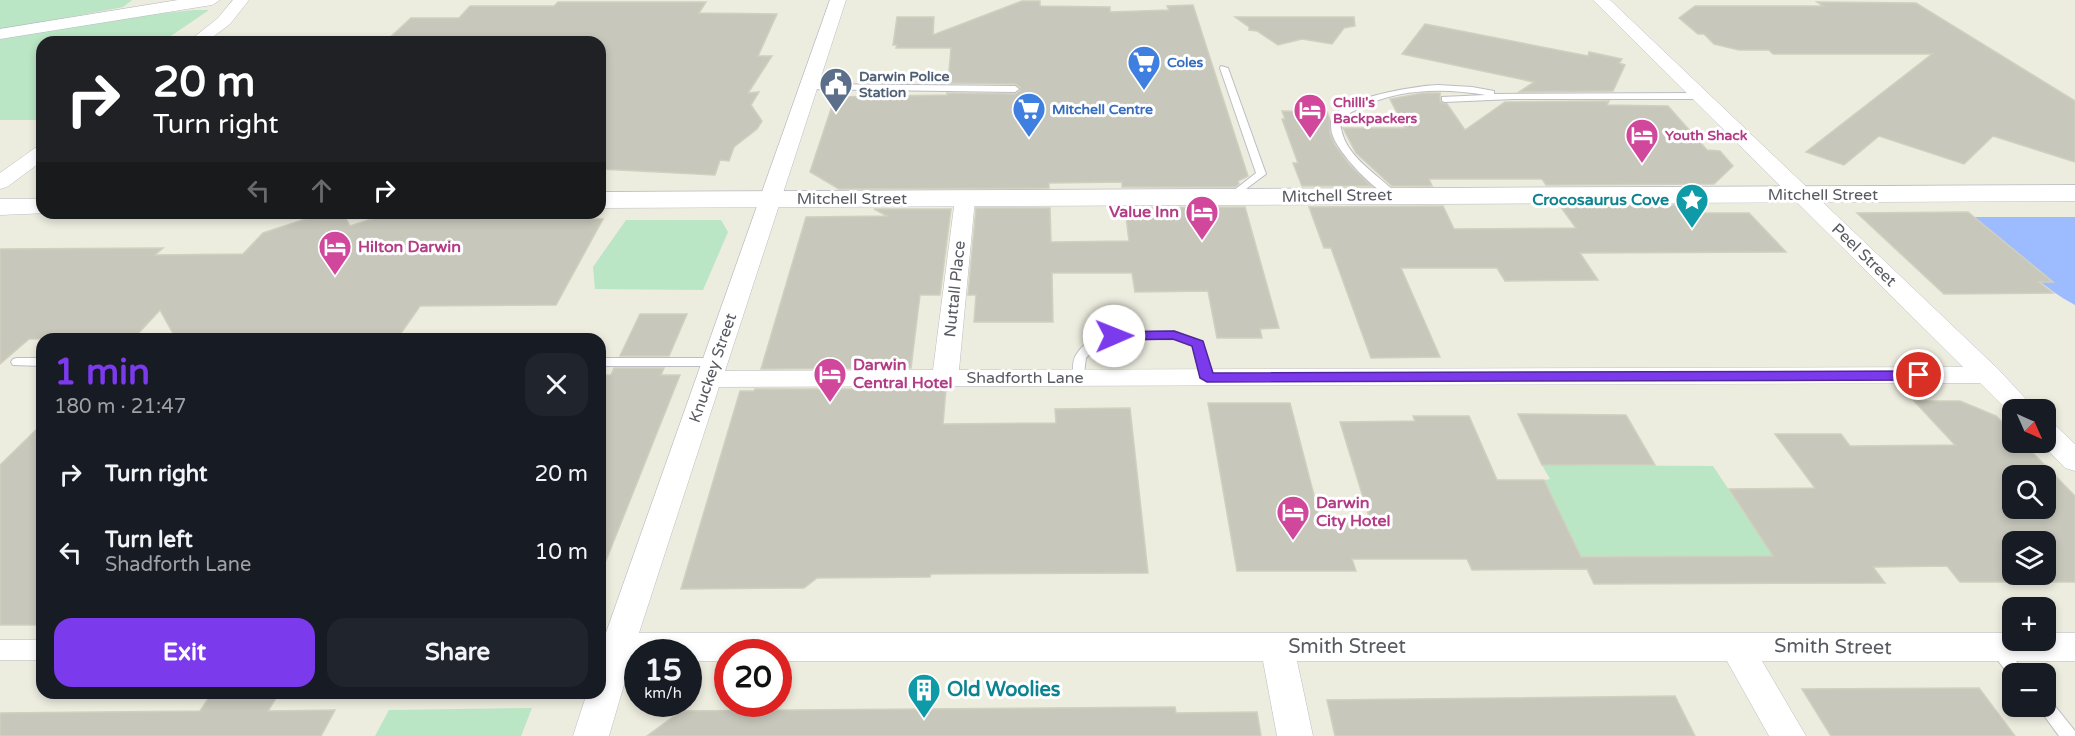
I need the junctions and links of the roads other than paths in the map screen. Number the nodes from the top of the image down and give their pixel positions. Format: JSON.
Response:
{"nodes":[{"id":1,"x":212,"y":0,"type":"edge"},
{"id":2,"x":241,"y":0,"type":"edge"},
{"id":3,"x":838,"y":0,"type":"edge"},
{"id":4,"x":1601,"y":0,"type":"edge"},
{"id":5,"x":0,"y":34,"type":"edge"},
{"id":6,"x":204,"y":36,"type":"edge"},
{"id":7,"x":1224,"y":68,"type":"dead end"},
{"id":8,"x":808,"y":87,"type":"junction"},
{"id":9,"x":1015,"y":89,"type":"dead end"},
{"id":10,"x":1513,"y":96,"type":"junction"},
{"id":11,"x":1698,"y":96,"type":"junction"},
{"id":12,"x":1445,"y":99,"type":"dead end"},
{"id":13,"x":1387,"y":101,"type":"dead end"},
{"id":14,"x":1356,"y":105,"type":"junction"},
{"id":15,"x":36,"y":156,"type":"edge"},
{"id":16,"x":0,"y":183,"type":"edge"},
{"id":17,"x":2075,"y":194,"type":"edge"},
{"id":18,"x":0,"y":195,"type":"edge"},
{"id":19,"x":36,"y":195,"type":"edge"},
{"id":20,"x":1393,"y":195,"type":"junction"},
{"id":21,"x":1802,"y":195,"type":"junction"},
{"id":22,"x":1230,"y":197,"type":"junction"},
{"id":23,"x":965,"y":199,"type":"junction"},
{"id":24,"x":606,"y":200,"type":"edge"},
{"id":25,"x":770,"y":200,"type":"junction"},
{"id":26,"x":0,"y":207,"type":"edge"},
{"id":27,"x":36,"y":207,"type":"edge"},
{"id":28,"x":17,"y":362,"type":"dead end"},
{"id":29,"x":36,"y":362,"type":"edge"},
{"id":30,"x":606,"y":362,"type":"edge"},
{"id":31,"x":712,"y":370,"type":"junction"},
{"id":32,"x":1989,"y":375,"type":"junction"},
{"id":33,"x":1079,"y":378,"type":"junction"},
{"id":34,"x":1207,"y":378,"type":"junction"},
{"id":35,"x":945,"y":379,"type":"junction"},
{"id":36,"x":2012,"y":399,"type":"edge"},
{"id":37,"x":2056,"y":442,"type":"edge"},
{"id":38,"x":2075,"y":461,"type":"edge"},
{"id":39,"x":1736,"y":646,"type":"junction"},
{"id":40,"x":618,"y":647,"type":"junction"},
{"id":41,"x":1277,"y":647,"type":"junction"},
{"id":42,"x":2075,"y":647,"type":"edge"},
{"id":43,"x":0,"y":650,"type":"edge"},
{"id":44,"x":36,"y":650,"type":"edge"},
{"id":45,"x":2008,"y":661,"type":"edge"},
{"id":46,"x":606,"y":687,"type":"edge"},
{"id":47,"x":602,"y":699,"type":"edge"},
{"id":48,"x":2054,"y":717,"type":"edge"},
{"id":49,"x":591,"y":736,"type":"edge"},
{"id":50,"x":1295,"y":736,"type":"edge"},
{"id":51,"x":1788,"y":736,"type":"edge"},
{"id":52,"x":2069,"y":736,"type":"edge"}],
"edges":[{"from":1,"to":5,"type":"street"},
{"from":2,"to":6,"type":"street"},
{"from":3,"to":8,"type":"street","name":"Knuckey Street"},
{"from":4,"to":11,"type":"street","name":"Peel Street"},
{"from":7,"to":22,"type":"lane"},
{"from":8,"to":9,"type":"lane"},
{"from":8,"to":25,"type":"street","name":"Knuckey Street"},
{"from":10,"to":11,"type":"lane"},
{"from":10,"to":12,"type":"lane"},
{"from":10,"to":14,"type":"lane"},
{"from":11,"to":21,"type":"street","name":"Peel Street"},
{"from":13,"to":14,"type":"lane"},
{"from":14,"to":20,"type":"lane"},
{"from":15,"to":16,"type":"street"},
{"from":17,"to":21,"type":"street","name":"Mitchell Street"},
{"from":18,"to":19,"type":"street"},
{"from":20,"to":21,"type":"street","name":"Mitchell Street"},
{"from":20,"to":22,"type":"street","name":"Mitchell Street"},
{"from":21,"to":32,"type":"street","name":"Peel Street"},
{"from":22,"to":23,"type":"street","name":"Mitchell Street"},
{"from":23,"to":25,"type":"street","name":"Mitchell Street"},
{"from":23,"to":35,"type":"street","name":"Nuttall Place"},
{"from":24,"to":25,"type":"street","name":"Mitchell Street"},
{"from":25,"to":31,"type":"street","name":"Knuckey Street"},
{"from":26,"to":27,"type":"street"},
{"from":28,"to":29,"type":"lane"},
{"from":30,"to":31,"type":"lane"},
{"from":31,"to":35,"type":"street","name":"Shadforth Lane"},
{"from":31,"to":40,"type":"street","name":"Knuckey Street"},
{"from":32,"to":34,"type":"street","name":"Shadforth Lane"},
{"from":32,"to":36,"type":"street","name":"Peel Street"},
{"from":33,"to":34,"type":"street","name":"Shadforth Lane"},
{"from":33,"to":34,"type":"lane"},
{"from":33,"to":35,"type":"street","name":"Shadforth Lane"},
{"from":37,"to":38,"type":"street"},
{"from":39,"to":41,"type":"street","name":"Smith Street"},
{"from":39,"to":45,"type":"street","name":"Smith Street"},
{"from":39,"to":51,"type":"street"},
{"from":40,"to":41,"type":"street","name":"Smith Street"},
{"from":40,"to":46,"type":"street","name":"Knuckey Street"},
{"from":41,"to":50,"type":"street"},
{"from":42,"to":45,"type":"street","name":"Smith Street"},
{"from":43,"to":44,"type":"street"},
{"from":47,"to":49,"type":"street","name":"Knuckey Street"},
{"from":48,"to":52,"type":"lane"}]}
